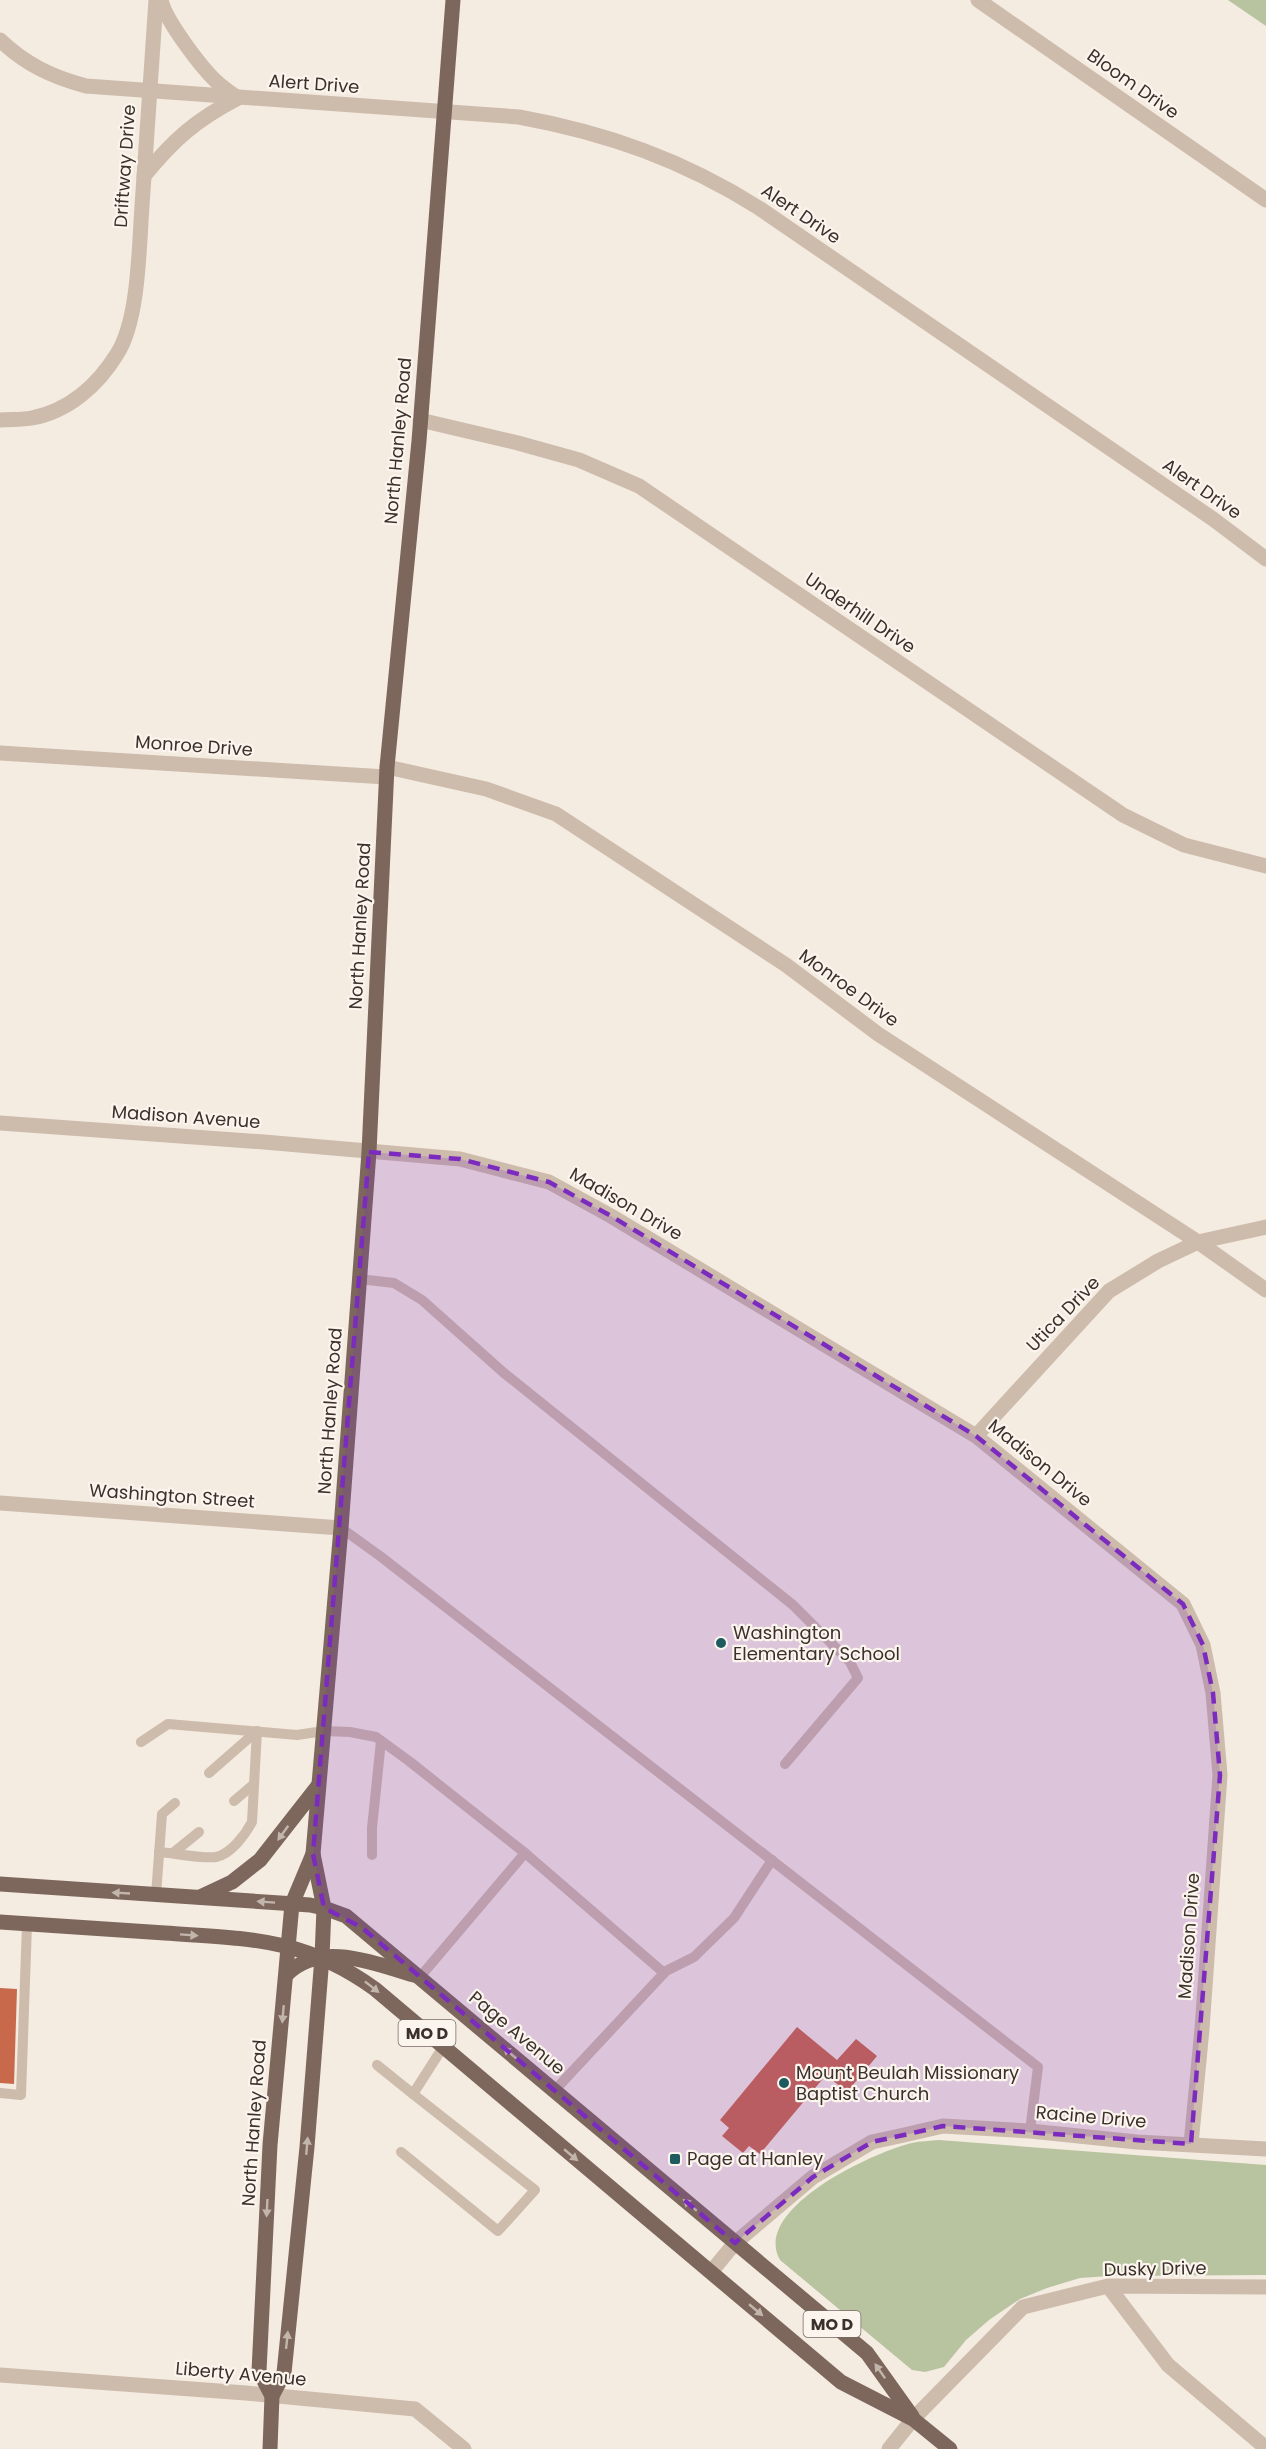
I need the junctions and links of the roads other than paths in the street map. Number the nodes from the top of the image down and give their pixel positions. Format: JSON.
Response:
{"nodes":[{"id":1,"x":156,"y":0,"type":"edge"},
{"id":2,"x":161,"y":0,"type":"edge"},
{"id":3,"x":453,"y":0,"type":"edge"},
{"id":4,"x":978,"y":0,"type":"edge"},
{"id":5,"x":0,"y":40,"type":"edge"},
{"id":6,"x":150,"y":92,"type":"junction"},
{"id":7,"x":238,"y":98,"type":"junction"},
{"id":8,"x":445,"y":112,"type":"junction"},
{"id":9,"x":144,"y":176,"type":"junction"},
{"id":10,"x":1266,"y":200,"type":"edge"},
{"id":11,"x":0,"y":420,"type":"edge"},
{"id":12,"x":420,"y":420,"type":"junction"},
{"id":13,"x":1266,"y":559,"type":"edge"},
{"id":14,"x":0,"y":753,"type":"edge"},
{"id":15,"x":386,"y":772,"type":"junction"},
{"id":16,"x":1266,"y":866,"type":"edge"},
{"id":17,"x":0,"y":1123,"type":"edge"},
{"id":18,"x":369,"y":1152,"type":"junction"},
{"id":19,"x":1266,"y":1227,"type":"edge"},
{"id":20,"x":1198,"y":1242,"type":"junction"},
{"id":21,"x":359,"y":1280,"type":"junction"},
{"id":22,"x":1266,"y":1290,"type":"edge"},
{"id":23,"x":976,"y":1436,"type":"junction"},
{"id":24,"x":0,"y":1503,"type":"edge"},
{"id":25,"x":341,"y":1528,"type":"junction"},
{"id":26,"x":257,"y":1731,"type":"junction"},
{"id":27,"x":324,"y":1731,"type":"junction"},
{"id":28,"x":381,"y":1741,"type":"junction"},
{"id":29,"x":141,"y":1742,"type":"dead end"},
{"id":30,"x":785,"y":1764,"type":"dead end"},
{"id":31,"x":209,"y":1773,"type":"dead end"},
{"id":32,"x":254,"y":1784,"type":"junction"},
{"id":33,"x":318,"y":1786,"type":"junction"},
{"id":34,"x":234,"y":1801,"type":"dead end"},
{"id":35,"x":175,"y":1803,"type":"dead end"},
{"id":36,"x":199,"y":1832,"type":"dead end"},
{"id":37,"x":159,"y":1852,"type":"junction"},
{"id":38,"x":173,"y":1853,"type":"junction"},
{"id":39,"x":525,"y":1853,"type":"junction"},
{"id":40,"x":313,"y":1854,"type":"junction"},
{"id":41,"x":372,"y":1855,"type":"dead end"},
{"id":42,"x":772,"y":1860,"type":"junction"},
{"id":43,"x":0,"y":1884,"type":"edge"},
{"id":44,"x":156,"y":1895,"type":"junction"},
{"id":45,"x":200,"y":1898,"type":"junction"},
{"id":46,"x":292,"y":1904,"type":"junction"},
{"id":47,"x":324,"y":1908,"type":"junction"},
{"id":48,"x":0,"y":1922,"type":"edge"},
{"id":49,"x":27,"y":1924,"type":"junction"},
{"id":50,"x":289,"y":1946,"type":"junction"},
{"id":51,"x":322,"y":1957,"type":"junction"},
{"id":52,"x":664,"y":1973,"type":"junction"},
{"id":53,"x":287,"y":1974,"type":"junction"},
{"id":54,"x":420,"y":1977,"type":"junction"},
{"id":55,"x":443,"y":2047,"type":"junction"},
{"id":56,"x":377,"y":2065,"type":"dead end"},
{"id":57,"x":554,"y":2091,"type":"junction"},
{"id":58,"x":0,"y":2093,"type":"edge"},
{"id":59,"x":413,"y":2094,"type":"junction"},
{"id":60,"x":1030,"y":2131,"type":"junction"},
{"id":61,"x":1191,"y":2144,"type":"junction"},
{"id":62,"x":1266,"y":2149,"type":"edge"},
{"id":63,"x":401,"y":2152,"type":"dead end"},
{"id":64,"x":735,"y":2243,"type":"junction"},
{"id":65,"x":711,"y":2272,"type":"junction"},
{"id":66,"x":1108,"y":2286,"type":"junction"},
{"id":67,"x":1266,"y":2287,"type":"edge"},
{"id":68,"x":0,"y":2375,"type":"edge"},
{"id":69,"x":272,"y":2396,"type":"junction"},
{"id":70,"x":913,"y":2419,"type":"junction"},
{"id":71,"x":1266,"y":2448,"type":"edge"},
{"id":72,"x":270,"y":2449,"type":"edge"},
{"id":73,"x":464,"y":2449,"type":"edge"},
{"id":74,"x":889,"y":2449,"type":"edge"},
{"id":75,"x":950,"y":2449,"type":"edge"}],
"edges":[{"from":1,"to":6,"type":"street","name":"Driftway Drive"},
{"from":2,"to":7,"type":"street"},
{"from":3,"to":8,"type":"main road","name":"North Hanley Road"},
{"from":4,"to":10,"type":"street","name":"Bloom Drive"},
{"from":5,"to":6,"type":"street","name":"Alert Drive"},
{"from":6,"to":7,"type":"street","name":"Alert Drive"},
{"from":6,"to":9,"type":"street","name":"Driftway Drive"},
{"from":7,"to":8,"type":"street","name":"Alert Drive"},
{"from":7,"to":9,"type":"street"},
{"from":8,"to":12,"type":"main road","name":"North Hanley Road"},
{"from":8,"to":13,"type":"street","name":"Alert Drive"},
{"from":9,"to":11,"type":"street","name":"Driftway Drive"},
{"from":12,"to":15,"type":"main road","name":"North Hanley Road"},
{"from":12,"to":16,"type":"street","name":"Underhill Drive"},
{"from":14,"to":15,"type":"street","name":"Monroe Drive"},
{"from":15,"to":18,"type":"main road","name":"North Hanley Road"},
{"from":15,"to":20,"type":"street","name":"Monroe Drive"},
{"from":17,"to":18,"type":"street","name":"Madison Avenue"},
{"from":18,"to":21,"type":"main road","name":"North Hanley Road"},
{"from":18,"to":23,"type":"street","name":"Madison Drive"},
{"from":19,"to":20,"type":"street","name":"Utica Drive"},
{"from":20,"to":22,"type":"street","name":"Monroe Drive"},
{"from":20,"to":23,"type":"street","name":"Utica Drive"},
{"from":21,"to":25,"type":"main road","name":"North Hanley Road"},
{"from":21,"to":30,"type":"lane"},
{"from":23,"to":61,"type":"street","name":"Madison Drive"},
{"from":24,"to":25,"type":"street","name":"Washington Street"},
{"from":25,"to":27,"type":"main road","name":"North Hanley Road"},
{"from":25,"to":42,"type":"lane"},
{"from":26,"to":27,"type":"lane"},
{"from":26,"to":29,"type":"lane"},
{"from":26,"to":31,"type":"lane"},
{"from":26,"to":32,"type":"lane"},
{"from":27,"to":28,"type":"lane"},
{"from":27,"to":33,"type":"main road","name":"North Hanley Road"},
{"from":28,"to":39,"type":"lane"},
{"from":28,"to":41,"type":"lane"},
{"from":32,"to":34,"type":"lane"},
{"from":32,"to":38,"type":"lane"},
{"from":33,"to":40,"type":"main road","name":"North Hanley Road"},
{"from":33,"to":45,"type":"main road","one_way":true},
{"from":35,"to":37,"type":"lane"},
{"from":36,"to":38,"type":"lane"},
{"from":37,"to":38,"type":"lane"},
{"from":37,"to":44,"type":"lane"},
{"from":39,"to":52,"type":"lane"},
{"from":39,"to":54,"type":"lane"},
{"from":40,"to":46,"type":"main road","name":"North Hanley Road"},
{"from":40,"to":47,"type":"main road","name":"North Hanley Road"},
{"from":42,"to":52,"type":"lane"},
{"from":42,"to":60,"type":"lane"},
{"from":44,"to":43,"type":"main road","name":"Page Avenue","number":"MO D","one_way":true},
{"from":44,"to":45,"type":"main road","name":"Page Avenue","number":"MO D"},
{"from":46,"to":45,"type":"main road","name":"Page Avenue","number":"MO D","one_way":true},
{"from":46,"to":47,"type":"main road","name":"Page Avenue","number":"MO D"},
{"from":46,"to":50,"type":"main road","name":"North Hanley Road"},
{"from":47,"to":51,"type":"main road","name":"North Hanley Road"},
{"from":47,"to":54,"type":"main road","name":"Page Avenue","number":"MO D"},
{"from":48,"to":49,"type":"main road","name":"Page Avenue","number":"MO D"},
{"from":49,"to":50,"type":"main road","name":"Page Avenue","number":"MO D","one_way":true},
{"from":49,"to":58,"type":"lane"},
{"from":50,"to":51,"type":"main road","name":"Page Avenue","number":"MO D"},
{"from":50,"to":53,"type":"main road","name":"North Hanley Road"},
{"from":51,"to":53,"type":"main road"},
{"from":51,"to":54,"type":"main road"},
{"from":51,"to":55,"type":"main road","name":"Page Avenue","number":"MO D","one_way":true},
{"from":69,"to":51,"type":"main road","name":"North Hanley Road","one_way":true},
{"from":52,"to":57,"type":"lane"},
{"from":53,"to":69,"type":"main road","name":"North Hanley Road","one_way":true},
{"from":57,"to":54,"type":"main road","name":"Page Avenue","number":"MO D","one_way":true},
{"from":55,"to":59,"type":"lane"},
{"from":55,"to":65,"type":"main road","name":"Page Avenue","number":"MO D","one_way":true},
{"from":56,"to":59,"type":"lane"},
{"from":64,"to":57,"type":"main road","name":"Page Avenue","number":"MO D","one_way":true},
{"from":59,"to":63,"type":"lane"},
{"from":60,"to":61,"type":"street","name":"Racine Drive"},
{"from":60,"to":64,"type":"street","name":"Racine Drive"},
{"from":61,"to":62,"type":"street","name":"Racine Drive"},
{"from":64,"to":65,"type":"street","name":"Racine Drive"},
{"from":70,"to":64,"type":"main road","name":"Page Avenue","number":"MO D","one_way":true},
{"from":65,"to":70,"type":"main road","name":"Page Avenue","number":"MO D","one_way":true},
{"from":66,"to":67,"type":"street","name":"Dusky Drive"},
{"from":66,"to":70,"type":"street","name":"Dusky Drive"},
{"from":66,"to":71,"type":"street"},
{"from":68,"to":69,"type":"street","name":"Liberty Avenue"},
{"from":69,"to":72,"type":"main road","name":"North Hanley Road"},
{"from":69,"to":73,"type":"street","name":"Liberty Avenue"},
{"from":70,"to":74,"type":"street"},
{"from":70,"to":75,"type":"main road","name":"Page Avenue","number":"MO D"}]}
